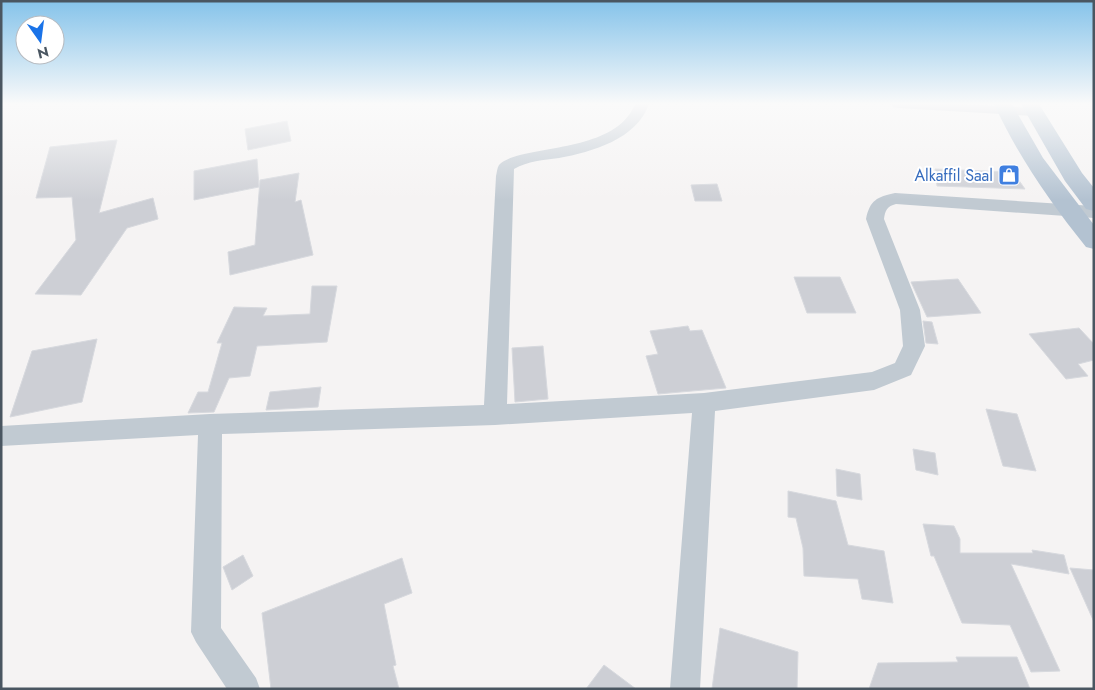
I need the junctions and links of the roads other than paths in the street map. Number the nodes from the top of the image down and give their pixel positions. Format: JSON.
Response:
{"nodes":[{"id":1,"x":607,"y":136,"type":"edge"},
{"id":2,"x":1019,"y":136,"type":"edge"},
{"id":3,"x":1049,"y":136,"type":"edge"},
{"id":4,"x":1094,"y":204,"type":"edge"},
{"id":5,"x":1069,"y":211,"type":"junction"},
{"id":6,"x":1094,"y":212,"type":"edge"},
{"id":7,"x":1094,"y":241,"type":"edge"},
{"id":8,"x":704,"y":403,"type":"junction"},
{"id":9,"x":495,"y":415,"type":"junction"},
{"id":10,"x":210,"y":424,"type":"junction"},
{"id":11,"x":1,"y":436,"type":"edge"},
{"id":12,"x":245,"y":689,"type":"edge"},
{"id":13,"x":685,"y":689,"type":"edge"}],
"edges":[{"from":1,"to":9,"type":"street"},
{"from":2,"to":5,"type":"main road"},
{"from":3,"to":4,"type":"main road"},
{"from":5,"to":6,"type":"street"},
{"from":5,"to":7,"type":"main road"},
{"from":5,"to":8,"type":"street"},
{"from":8,"to":9,"type":"street"},
{"from":8,"to":13,"type":"street"},
{"from":9,"to":10,"type":"street"},
{"from":10,"to":11,"type":"street"},
{"from":10,"to":12,"type":"street"}]}
